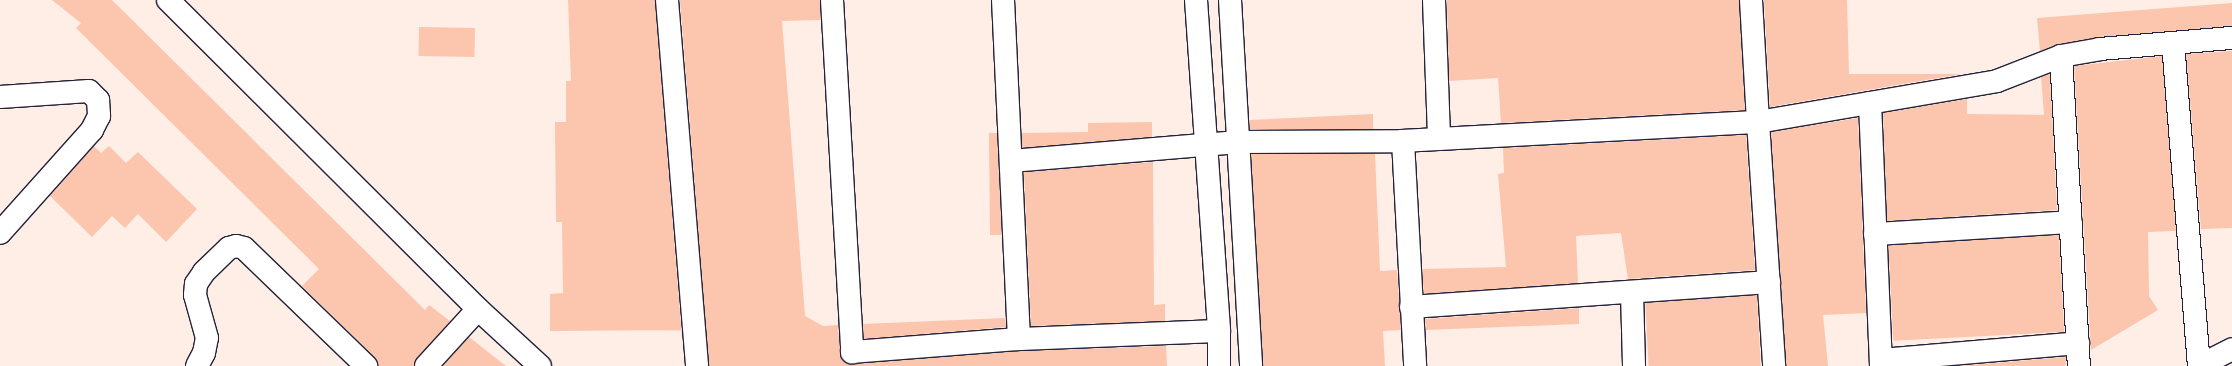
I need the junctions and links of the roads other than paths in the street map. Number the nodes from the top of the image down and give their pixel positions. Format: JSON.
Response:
{"nodes":[{"id":1,"x":168,"y":0,"type":"edge"},
{"id":2,"x":667,"y":0,"type":"edge"},
{"id":3,"x":832,"y":0,"type":"edge"},
{"id":4,"x":1003,"y":0,"type":"edge"},
{"id":5,"x":1196,"y":0,"type":"edge"},
{"id":6,"x":1230,"y":0,"type":"edge"},
{"id":7,"x":1434,"y":0,"type":"edge"},
{"id":8,"x":1751,"y":0,"type":"edge"},
{"id":9,"x":2232,"y":38,"type":"edge"},
{"id":10,"x":2173,"y":43,"type":"junction"},
{"id":11,"x":2061,"y":56,"type":"junction"},
{"id":12,"x":0,"y":97,"type":"edge"},
{"id":13,"x":1870,"y":103,"type":"junction"},
{"id":14,"x":1758,"y":122,"type":"junction"},
{"id":15,"x":1439,"y":139,"type":"junction"},
{"id":16,"x":1404,"y":141,"type":"junction"},
{"id":17,"x":1238,"y":142,"type":"junction"},
{"id":18,"x":1206,"y":144,"type":"junction"},
{"id":19,"x":1011,"y":161,"type":"junction"},
{"id":20,"x":2071,"y":222,"type":"junction"},
{"id":21,"x":0,"y":233,"type":"edge"},
{"id":22,"x":1875,"y":234,"type":"junction"},
{"id":23,"x":1769,"y":282,"type":"junction"},
{"id":24,"x":1632,"y":293,"type":"junction"},
{"id":25,"x":1411,"y":307,"type":"junction"},
{"id":26,"x":478,"y":310,"type":"junction"},
{"id":27,"x":1219,"y":330,"type":"junction"},
{"id":28,"x":1019,"y":339,"type":"junction"},
{"id":29,"x":2078,"y":343,"type":"junction"},
{"id":30,"x":2232,"y":349,"type":"edge"},
{"id":31,"x":852,"y":359,"type":"edge"},
{"id":32,"x":1881,"y":363,"type":"edge"},
{"id":33,"x":197,"y":366,"type":"edge"},
{"id":34,"x":366,"y":366,"type":"edge"},
{"id":35,"x":426,"y":366,"type":"edge"},
{"id":36,"x":540,"y":366,"type":"edge"},
{"id":37,"x":697,"y":366,"type":"edge"},
{"id":38,"x":1219,"y":366,"type":"edge"},
{"id":39,"x":1251,"y":366,"type":"edge"},
{"id":40,"x":1415,"y":366,"type":"edge"},
{"id":41,"x":1634,"y":366,"type":"edge"},
{"id":42,"x":1774,"y":366,"type":"edge"},
{"id":43,"x":2079,"y":366,"type":"edge"},
{"id":44,"x":2199,"y":366,"type":"edge"}],
"edges":[{"from":1,"to":26,"type":"street"},
{"from":2,"to":37,"type":"street"},
{"from":3,"to":31,"type":"street"},
{"from":4,"to":19,"type":"street"},
{"from":5,"to":18,"type":"street"},
{"from":6,"to":17,"type":"street"},
{"from":7,"to":15,"type":"street"},
{"from":8,"to":14,"type":"street"},
{"from":9,"to":10,"type":"street"},
{"from":10,"to":11,"type":"street"},
{"from":10,"to":44,"type":"street"},
{"from":11,"to":13,"type":"street"},
{"from":11,"to":20,"type":"street"},
{"from":12,"to":21,"type":"street"},
{"from":13,"to":14,"type":"street"},
{"from":13,"to":22,"type":"street"},
{"from":14,"to":15,"type":"street"},
{"from":14,"to":23,"type":"street"},
{"from":15,"to":16,"type":"street"},
{"from":16,"to":17,"type":"street"},
{"from":16,"to":25,"type":"street"},
{"from":17,"to":18,"type":"street"},
{"from":17,"to":39,"type":"street"},
{"from":18,"to":19,"type":"street"},
{"from":18,"to":27,"type":"street"},
{"from":19,"to":28,"type":"street"},
{"from":20,"to":22,"type":"street"},
{"from":20,"to":29,"type":"street"},
{"from":22,"to":32,"type":"street"},
{"from":23,"to":24,"type":"street"},
{"from":23,"to":42,"type":"street"},
{"from":24,"to":25,"type":"street"},
{"from":24,"to":41,"type":"street"},
{"from":25,"to":40,"type":"street"},
{"from":26,"to":35,"type":"street"},
{"from":26,"to":36,"type":"street"},
{"from":27,"to":28,"type":"street"},
{"from":27,"to":38,"type":"street"},
{"from":28,"to":31,"type":"street"},
{"from":29,"to":32,"type":"street"},
{"from":29,"to":43,"type":"street"},
{"from":30,"to":44,"type":"street"},
{"from":33,"to":34,"type":"street"}]}
